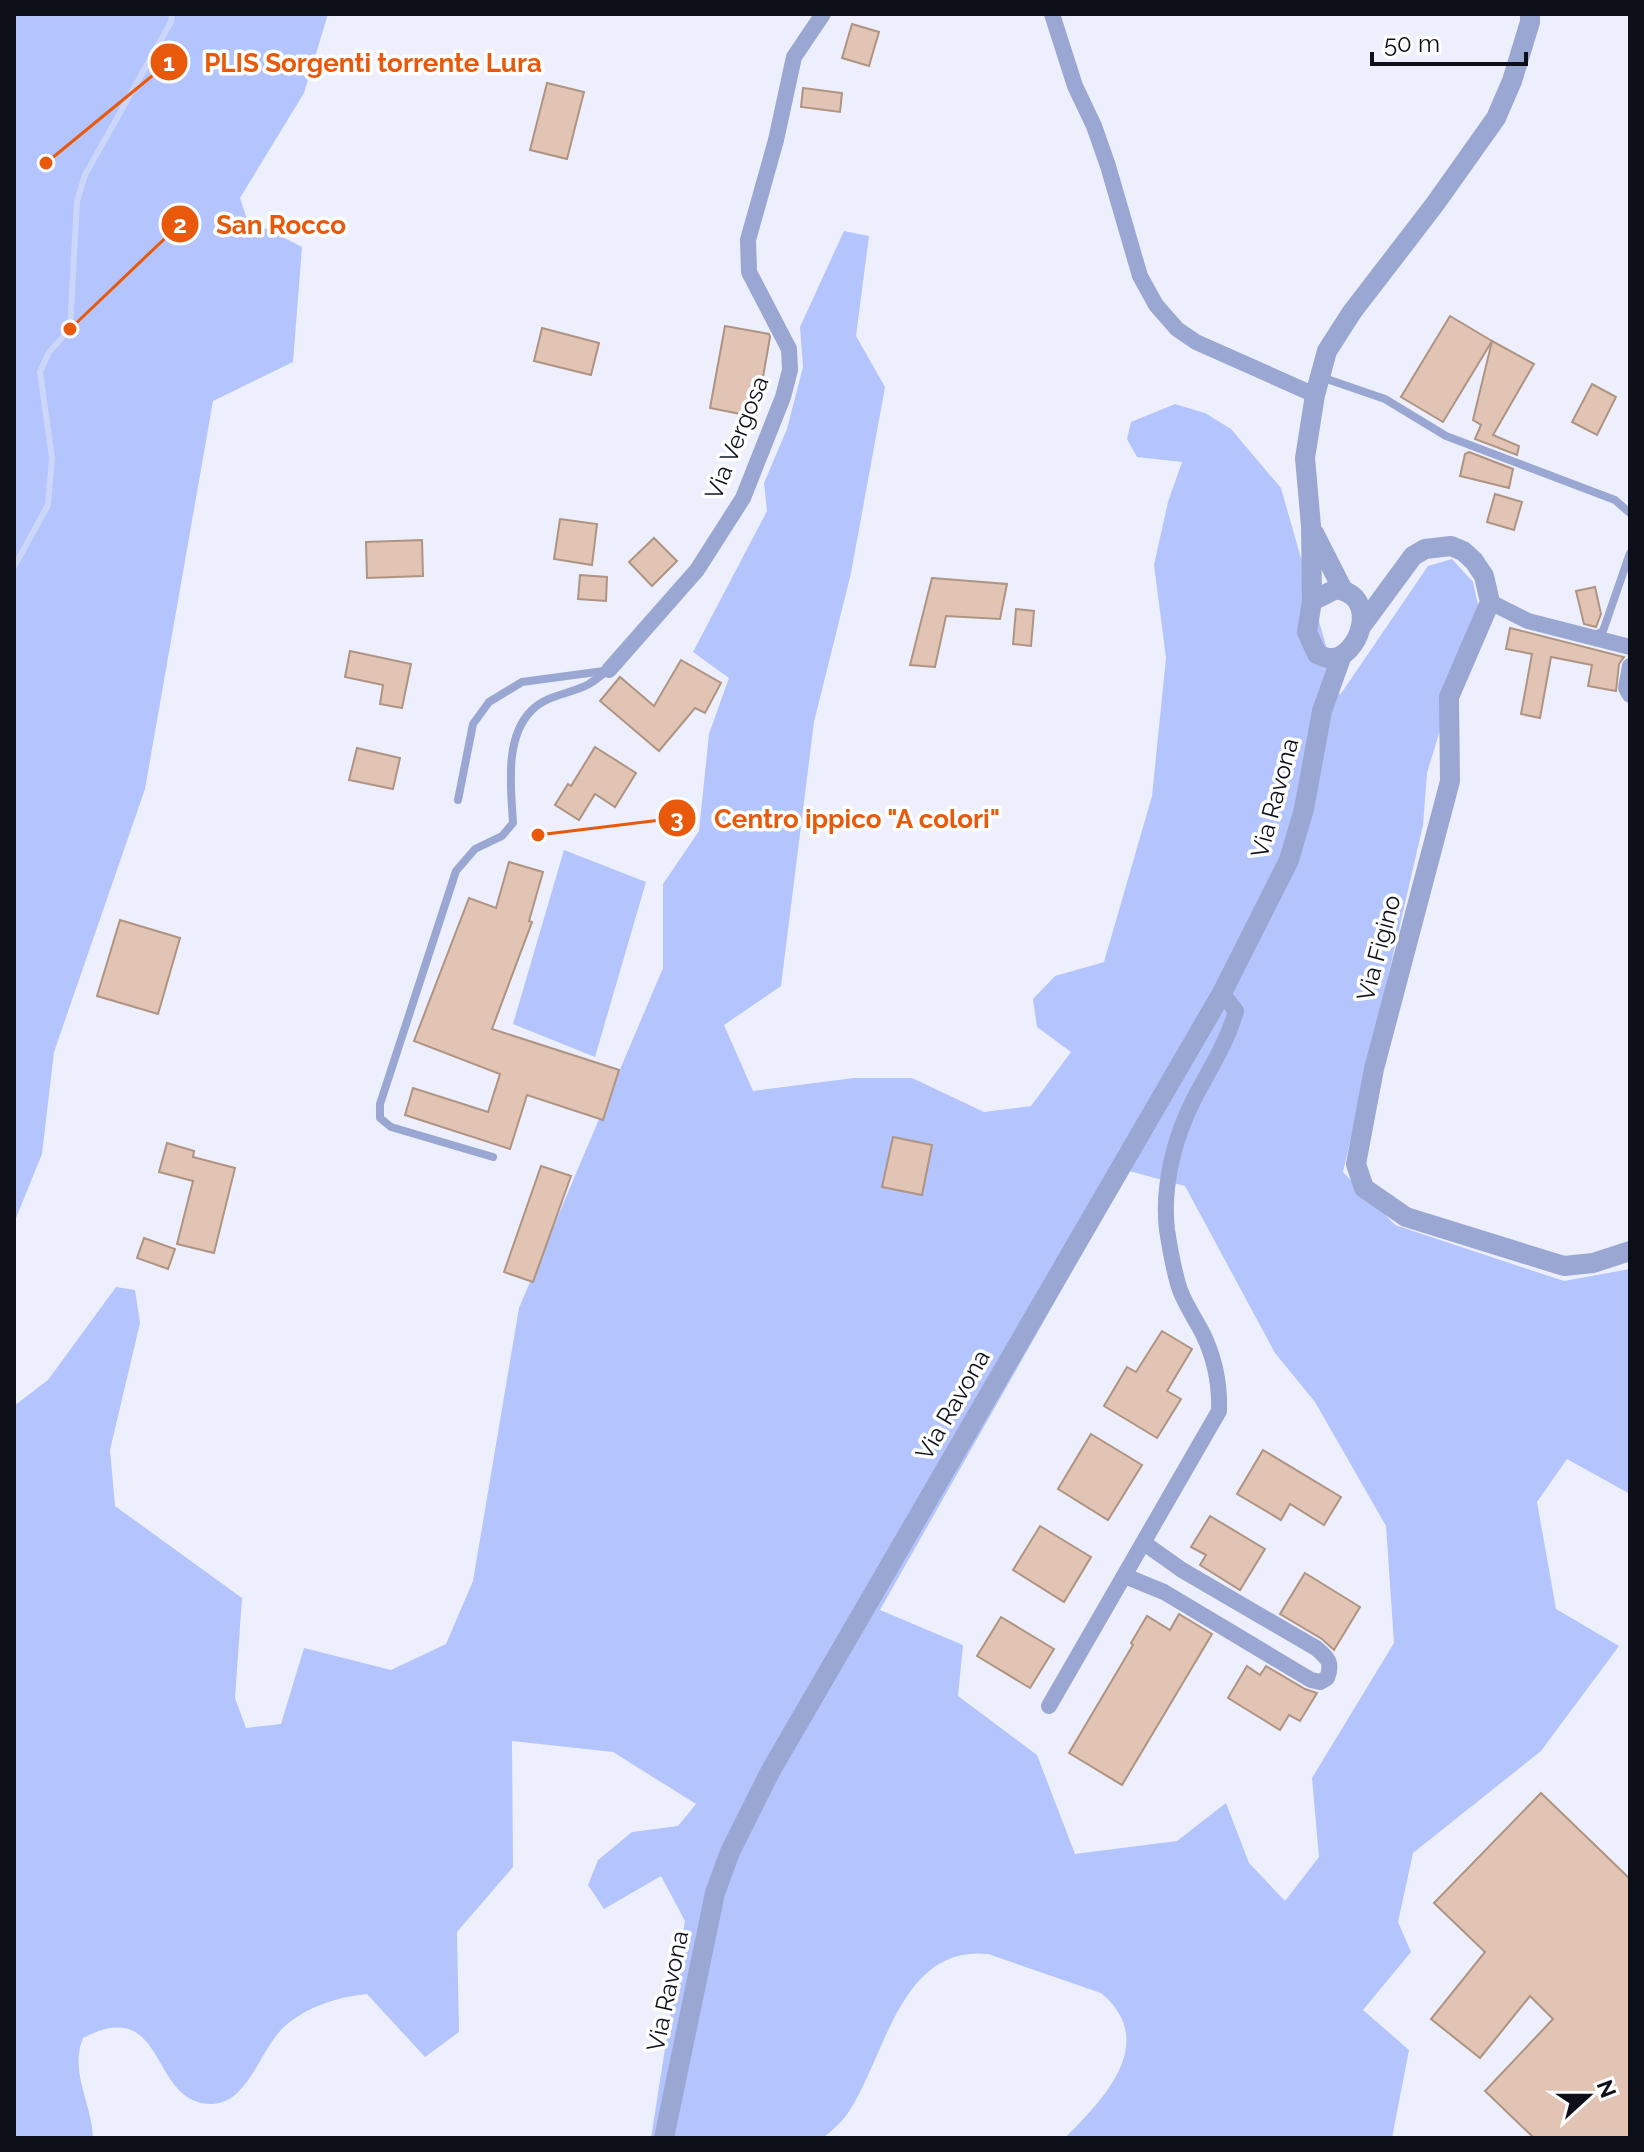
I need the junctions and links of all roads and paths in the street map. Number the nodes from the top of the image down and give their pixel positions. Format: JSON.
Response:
{"nodes":[{"id":1,"x":823,"y":14,"type":"edge"},
{"id":2,"x":1052,"y":14,"type":"edge"},
{"id":3,"x":1530,"y":14,"type":"edge"},
{"id":4,"x":1318,"y":386,"type":"junction"},
{"id":5,"x":1630,"y":513,"type":"edge"},
{"id":6,"x":1311,"y":526,"type":"junction"},
{"id":7,"x":1630,"y":553,"type":"edge"},
{"id":8,"x":1348,"y":592,"type":"junction"},
{"id":9,"x":1385,"y":592,"type":"junction"},
{"id":10,"x":1312,"y":601,"type":"junction"},
{"id":11,"x":1490,"y":602,"type":"junction"},
{"id":12,"x":1363,"y":624,"type":"junction"},
{"id":13,"x":1586,"y":637,"type":"junction"},
{"id":14,"x":1630,"y":647,"type":"edge"},
{"id":15,"x":1317,"y":654,"type":"junction"},
{"id":16,"x":1342,"y":655,"type":"junction"},
{"id":17,"x":1630,"y":666,"type":"edge"},
{"id":18,"x":609,"y":670,"type":"junction"},
{"id":19,"x":1630,"y":695,"type":"edge"},
{"id":20,"x":1322,"y":711,"type":"junction"},
{"id":21,"x":458,"y":800,"type":"dead end"},
{"id":22,"x":1222,"y":993,"type":"junction"},
{"id":23,"x":493,"y":1157,"type":"dead end"},
{"id":24,"x":1630,"y":1251,"type":"edge"},
{"id":25,"x":1144,"y":1543,"type":"junction"},
{"id":26,"x":1125,"y":1576,"type":"junction"},
{"id":27,"x":1263,"y":1617,"type":"junction"},
{"id":28,"x":1248,"y":1642,"type":"junction"},
{"id":29,"x":1049,"y":1706,"type":"dead end"},
{"id":30,"x":664,"y":2138,"type":"edge"}],
"edges":[{"from":1,"to":18,"type":"street","name":"Via Vergosa"},
{"from":2,"to":4,"type":"street"},
{"from":3,"to":4,"type":"street"},
{"from":4,"to":5,"type":"lane"},
{"from":4,"to":6,"type":"street"},
{"from":6,"to":8,"type":"street"},
{"from":6,"to":10,"type":"street"},
{"from":7,"to":13,"type":"lane"},
{"from":8,"to":9,"type":"street"},
{"from":8,"to":10,"type":"street"},
{"from":8,"to":12,"type":"street"},
{"from":9,"to":11,"type":"street"},
{"from":9,"to":12,"type":"street"},
{"from":10,"to":15,"type":"street"},
{"from":11,"to":13,"type":"street"},
{"from":11,"to":24,"type":"street","name":"Via Figino"},
{"from":12,"to":16,"type":"street"},
{"from":13,"to":14,"type":"street"},
{"from":15,"to":16,"type":"street"},
{"from":15,"to":20,"type":"street","name":"Via Ravona"},
{"from":16,"to":20,"type":"street","name":"Via Ravona"},
{"from":17,"to":19,"type":"street"},
{"from":18,"to":21,"type":"lane"},
{"from":18,"to":23,"type":"lane"},
{"from":20,"to":22,"type":"street","name":"Via Ravona"},
{"from":22,"to":25,"type":"street"},
{"from":22,"to":30,"type":"street","name":"Via Ravona"},
{"from":25,"to":26,"type":"street"},
{"from":25,"to":27,"type":"street"},
{"from":26,"to":28,"type":"street"},
{"from":26,"to":29,"type":"street"},
{"from":27,"to":28,"type":"street"},
{"from":27,"to":28,"type":"street"}]}
